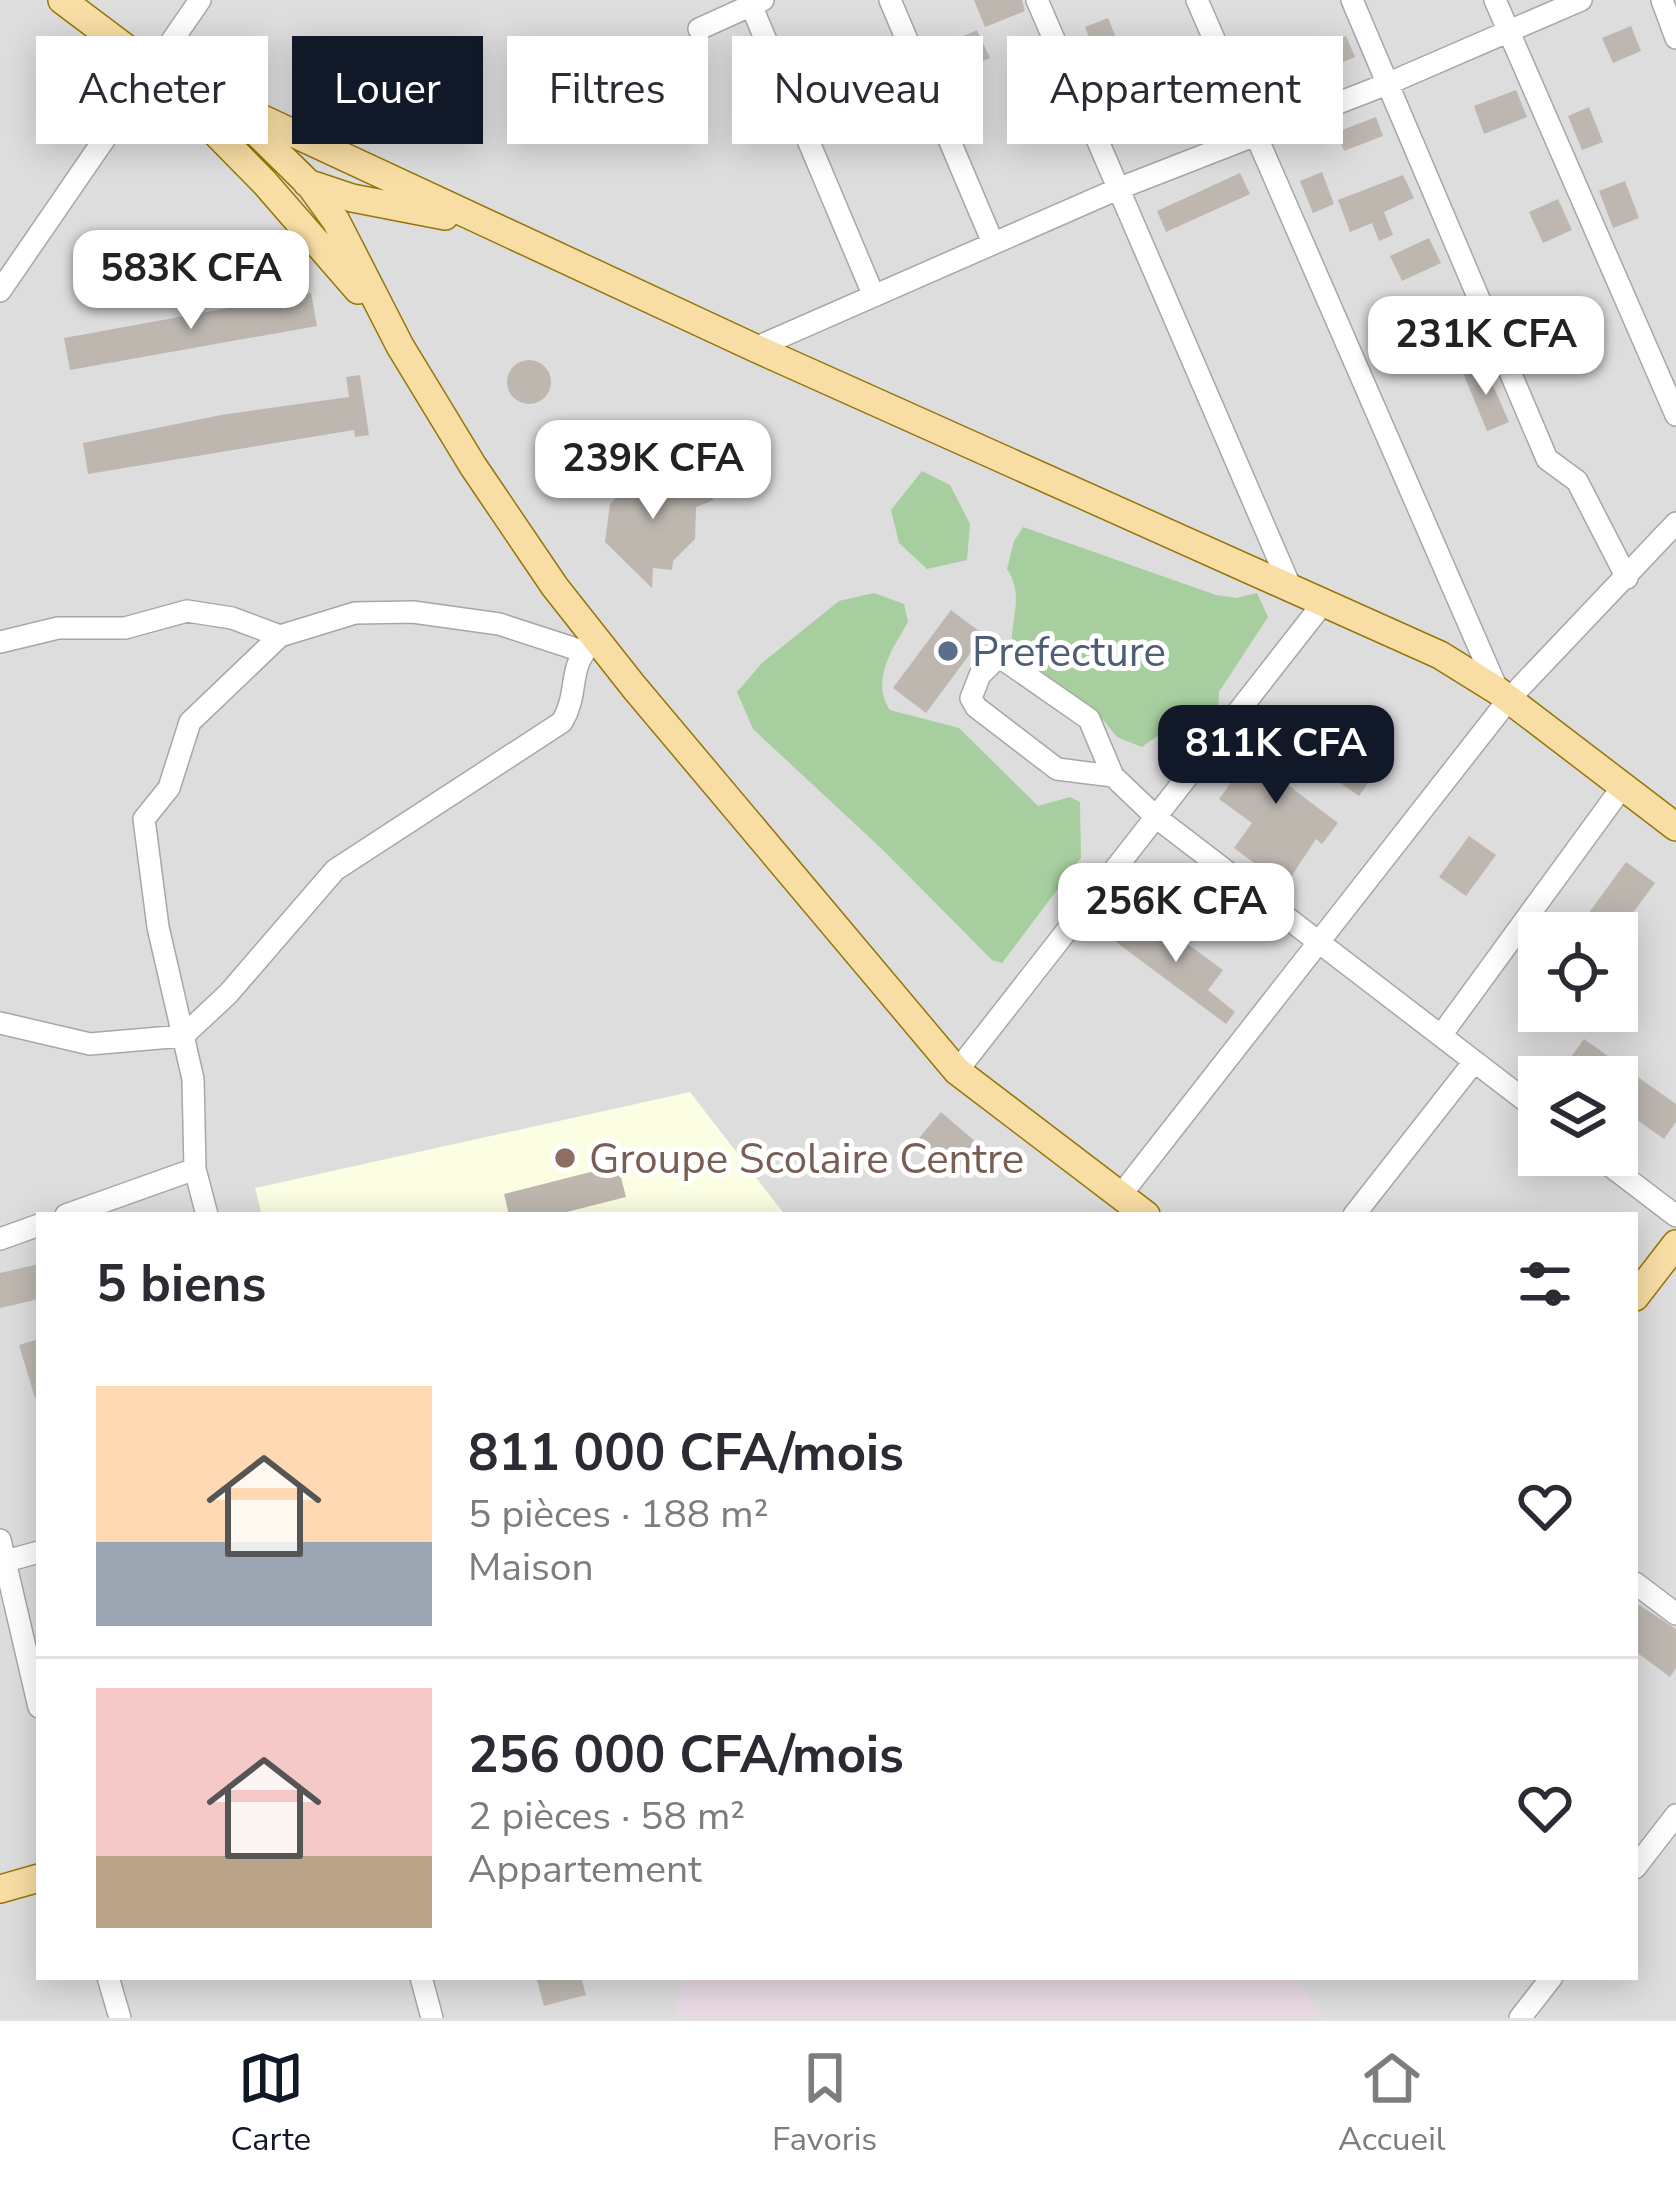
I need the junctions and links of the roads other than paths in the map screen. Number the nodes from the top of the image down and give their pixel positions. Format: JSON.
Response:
{"nodes":[{"id":1,"x":62,"y":0,"type":"edge"},
{"id":2,"x":200,"y":0,"type":"edge"},
{"id":3,"x":890,"y":0,"type":"edge"},
{"id":4,"x":1037,"y":0,"type":"edge"},
{"id":5,"x":1197,"y":0,"type":"edge"},
{"id":6,"x":1352,"y":0,"type":"edge"},
{"id":7,"x":1495,"y":0,"type":"edge"},
{"id":8,"x":1581,"y":0,"type":"edge"},
{"id":9,"x":1662,"y":0,"type":"edge"},
{"id":10,"x":757,"y":3,"type":"edge"},
{"id":11,"x":699,"y":29,"type":"dead end"},
{"id":12,"x":1508,"y":31,"type":"junction"},
{"id":13,"x":110,"y":36,"type":"edge"},
{"id":14,"x":174,"y":36,"type":"edge"},
{"id":15,"x":1212,"y":36,"type":"edge"},
{"id":16,"x":1676,"y":38,"type":"edge"},
{"id":17,"x":1387,"y":84,"type":"junction"},
{"id":18,"x":1343,"y":101,"type":"edge"},
{"id":19,"x":268,"y":126,"type":"edge"},
{"id":20,"x":268,"y":141,"type":"edge"},
{"id":21,"x":99,"y":144,"type":"edge"},
{"id":22,"x":233,"y":144,"type":"edge"},
{"id":23,"x":1233,"y":144,"type":"edge"},
{"id":24,"x":1258,"y":144,"type":"edge"},
{"id":25,"x":310,"y":185,"type":"junction"},
{"id":26,"x":1120,"y":188,"type":"junction"},
{"id":27,"x":496,"y":227,"type":"junction"},
{"id":28,"x":993,"y":243,"type":"junction"},
{"id":29,"x":0,"y":291,"type":"edge"},
{"id":30,"x":873,"y":294,"type":"junction"},
{"id":31,"x":400,"y":346,"type":"junction"},
{"id":32,"x":755,"y":348,"type":"junction"},
{"id":33,"x":1676,"y":415,"type":"edge"},
{"id":34,"x":1676,"y":523,"type":"edge"},
{"id":35,"x":1627,"y":578,"type":"junction"},
{"id":36,"x":1290,"y":586,"type":"junction"},
{"id":37,"x":1324,"y":602,"type":"junction"},
{"id":38,"x":280,"y":636,"type":"junction"},
{"id":39,"x":0,"y":642,"type":"edge"},
{"id":40,"x":589,"y":646,"type":"junction"},
{"id":41,"x":1503,"y":695,"type":"junction"},
{"id":42,"x":1114,"y":776,"type":"junction"},
{"id":43,"x":1622,"y":786,"type":"junction"},
{"id":44,"x":1157,"y":818,"type":"junction"},
{"id":45,"x":1676,"y":827,"type":"edge"},
{"id":46,"x":1318,"y":940,"type":"junction"},
{"id":47,"x":0,"y":1023,"type":"edge"},
{"id":48,"x":1442,"y":1034,"type":"junction"},
{"id":49,"x":183,"y":1036,"type":"junction"},
{"id":50,"x":1474,"y":1061,"type":"junction"},
{"id":51,"x":957,"y":1071,"type":"junction"},
{"id":52,"x":1518,"y":1095,"type":"edge"},
{"id":53,"x":195,"y":1168,"type":"junction"},
{"id":54,"x":1624,"y":1176,"type":"edge"},
{"id":55,"x":1120,"y":1196,"type":"junction"},
{"id":56,"x":74,"y":1212,"type":"edge"},
{"id":57,"x":206,"y":1212,"type":"edge"},
{"id":58,"x":1143,"y":1212,"type":"edge"},
{"id":59,"x":1356,"y":1212,"type":"edge"},
{"id":60,"x":1676,"y":1216,"type":"edge"},
{"id":61,"x":36,"y":1226,"type":"edge"},
{"id":62,"x":0,"y":1239,"type":"edge"},
{"id":63,"x":1676,"y":1244,"type":"edge"},
{"id":64,"x":1638,"y":1293,"type":"edge"},
{"id":65,"x":3,"y":1551,"type":"edge"},
{"id":66,"x":36,"y":1552,"type":"edge"},
{"id":67,"x":1638,"y":1589,"type":"edge"},
{"id":68,"x":1676,"y":1614,"type":"edge"},
{"id":69,"x":36,"y":1694,"type":"edge"},
{"id":70,"x":1676,"y":1815,"type":"edge"},
{"id":71,"x":1638,"y":1864,"type":"edge"},
{"id":72,"x":36,"y":1879,"type":"edge"},
{"id":73,"x":0,"y":1888,"type":"edge"},
{"id":74,"x":109,"y":1980,"type":"edge"},
{"id":75,"x":422,"y":1980,"type":"edge"},
{"id":76,"x":1550,"y":1980,"type":"edge"},
{"id":77,"x":120,"y":2018,"type":"edge"},
{"id":78,"x":432,"y":2018,"type":"edge"},
{"id":79,"x":1520,"y":2018,"type":"edge"}],
"edges":[{"from":1,"to":13,"type":"main road"},
{"from":2,"to":14,"type":"street"},
{"from":3,"to":28,"type":"street"},
{"from":4,"to":26,"type":"street"},
{"from":5,"to":15,"type":"street"},
{"from":6,"to":17,"type":"street"},
{"from":7,"to":12,"type":"street"},
{"from":8,"to":12,"type":"street"},
{"from":9,"to":16,"type":"street"},
{"from":10,"to":11,"type":"street"},
{"from":10,"to":30,"type":"street"},
{"from":12,"to":17,"type":"street"},
{"from":12,"to":33,"type":"street"},
{"from":17,"to":18,"type":"street"},
{"from":17,"to":35,"type":"street"},
{"from":19,"to":27,"type":"main road"},
{"from":20,"to":25,"type":"main road"},
{"from":21,"to":29,"type":"street"},
{"from":22,"to":31,"type":"main road"},
{"from":23,"to":26,"type":"street"},
{"from":24,"to":41,"type":"street"},
{"from":25,"to":27,"type":"main road"},
{"from":25,"to":31,"type":"main road"},
{"from":26,"to":28,"type":"street"},
{"from":26,"to":36,"type":"street"},
{"from":27,"to":32,"type":"main road"},
{"from":28,"to":30,"type":"street"},
{"from":30,"to":32,"type":"street"},
{"from":31,"to":40,"type":"main road"},
{"from":32,"to":36,"type":"main road"},
{"from":34,"to":35,"type":"street"},
{"from":35,"to":41,"type":"street"},
{"from":36,"to":37,"type":"main road"},
{"from":37,"to":41,"type":"main road"},
{"from":37,"to":44,"type":"street"},
{"from":38,"to":39,"type":"street"},
{"from":38,"to":40,"type":"street"},
{"from":38,"to":49,"type":"street"},
{"from":40,"to":49,"type":"street"},
{"from":40,"to":51,"type":"main road"},
{"from":41,"to":43,"type":"main road"},
{"from":41,"to":46,"type":"street"},
{"from":42,"to":42,"type":"street"},
{"from":42,"to":44,"type":"street"},
{"from":43,"to":45,"type":"main road"},
{"from":43,"to":48,"type":"street"},
{"from":44,"to":46,"type":"street"},
{"from":44,"to":51,"type":"street"},
{"from":46,"to":48,"type":"street"},
{"from":46,"to":55,"type":"street"},
{"from":47,"to":49,"type":"street"},
{"from":48,"to":50,"type":"street"},
{"from":49,"to":53,"type":"street"},
{"from":50,"to":52,"type":"street"},
{"from":50,"to":59,"type":"street"},
{"from":51,"to":55,"type":"main road"},
{"from":53,"to":56,"type":"street"},
{"from":53,"to":57,"type":"street"},
{"from":54,"to":60,"type":"street"},
{"from":55,"to":58,"type":"main road"},
{"from":61,"to":62,"type":"street"},
{"from":63,"to":64,"type":"main road"},
{"from":65,"to":66,"type":"street"},
{"from":65,"to":69,"type":"street"},
{"from":67,"to":68,"type":"street"},
{"from":70,"to":71,"type":"street"},
{"from":72,"to":73,"type":"main road"},
{"from":74,"to":77,"type":"street"},
{"from":75,"to":78,"type":"street"},
{"from":76,"to":79,"type":"street"}]}
